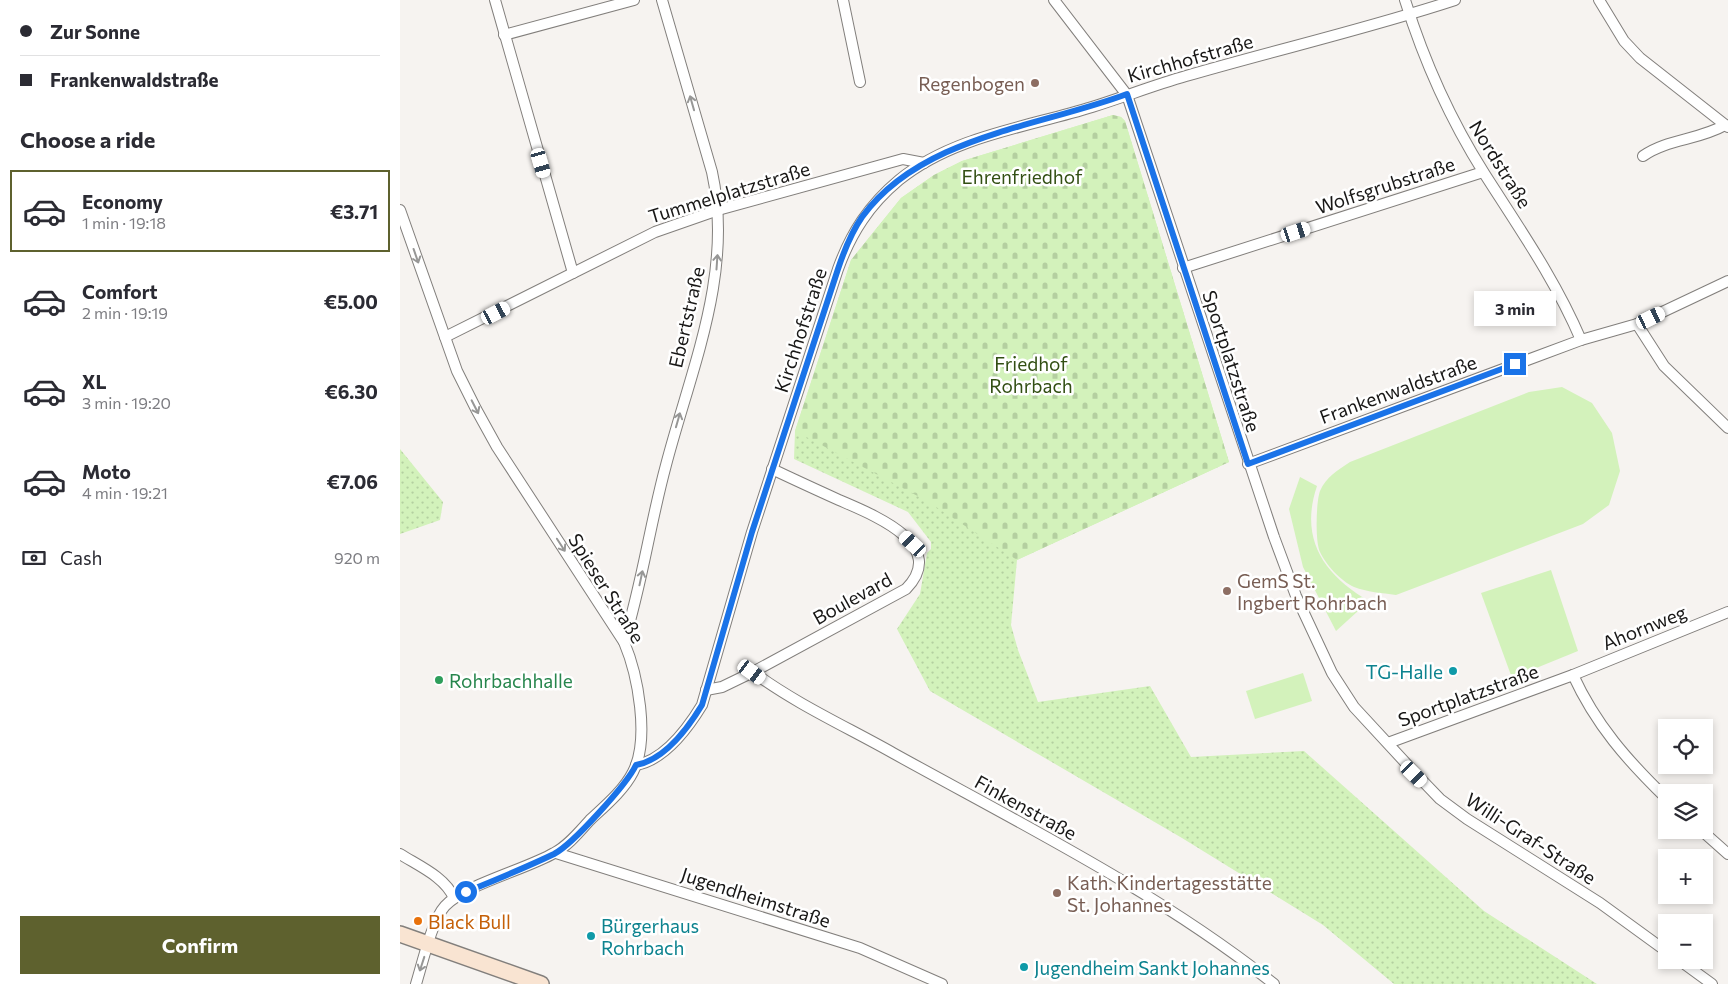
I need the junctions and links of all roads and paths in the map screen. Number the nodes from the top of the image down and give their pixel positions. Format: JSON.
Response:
{"nodes":[{"id":1,"x":495,"y":0,"type":"edge"},
{"id":2,"x":634,"y":0,"type":"edge"},
{"id":3,"x":662,"y":0,"type":"edge"},
{"id":4,"x":844,"y":0,"type":"edge"},
{"id":5,"x":1054,"y":0,"type":"edge"},
{"id":6,"x":1405,"y":0,"type":"edge"},
{"id":7,"x":1455,"y":0,"type":"edge"},
{"id":8,"x":1599,"y":0,"type":"edge"},
{"id":9,"x":1410,"y":15,"type":"junction"},
{"id":10,"x":504,"y":35,"type":"junction"},
{"id":11,"x":860,"y":82,"type":"dead end"},
{"id":12,"x":1127,"y":94,"type":"junction"},
{"id":13,"x":1727,"y":126,"type":"edge"},
{"id":14,"x":1642,"y":156,"type":"dead end"},
{"id":15,"x":924,"y":163,"type":"junction"},
{"id":16,"x":1483,"y":172,"type":"junction"},
{"id":17,"x":400,"y":210,"type":"edge"},
{"id":18,"x":718,"y":210,"type":"junction"},
{"id":19,"x":1183,"y":268,"type":"junction"},
{"id":20,"x":573,"y":273,"type":"junction"},
{"id":21,"x":1728,"y":281,"type":"edge"},
{"id":22,"x":1637,"y":324,"type":"junction"},
{"id":23,"x":445,"y":337,"type":"junction"},
{"id":24,"x":1580,"y":340,"type":"junction"},
{"id":25,"x":1728,"y":428,"type":"edge"},
{"id":26,"x":1248,"y":464,"type":"junction"},
{"id":27,"x":772,"y":469,"type":"junction"},
{"id":28,"x":1728,"y":612,"type":"edge"},
{"id":29,"x":624,"y":642,"type":"junction"},
{"id":30,"x":752,"y":672,"type":"junction"},
{"id":31,"x":1573,"y":675,"type":"junction"},
{"id":32,"x":706,"y":690,"type":"junction"},
{"id":33,"x":1388,"y":743,"type":"junction"},
{"id":34,"x":636,"y":765,"type":"junction"},
{"id":35,"x":1658,"y":790,"type":"edge"},
{"id":36,"x":1711,"y":839,"type":"edge"},
{"id":37,"x":556,"y":853,"type":"junction"},
{"id":38,"x":400,"y":854,"type":"edge"},
{"id":39,"x":1728,"y":854,"type":"edge"},
{"id":40,"x":454,"y":898,"type":"junction"},
{"id":41,"x":400,"y":934,"type":"edge"},
{"id":42,"x":429,"y":944,"type":"junction"},
{"id":43,"x":1658,"y":945,"type":"edge"},
{"id":44,"x":1691,"y":969,"type":"edge"},
{"id":45,"x":416,"y":984,"type":"edge"},
{"id":46,"x":541,"y":984,"type":"edge"},
{"id":47,"x":942,"y":984,"type":"edge"},
{"id":48,"x":1274,"y":984,"type":"edge"},
{"id":49,"x":1712,"y":984,"type":"edge"}],
"edges":[{"from":1,"to":10,"type":"street"},
{"from":2,"to":10,"type":"street"},
{"from":18,"to":3,"type":"street","name":"Ebertstraße","one_way":true},
{"from":4,"to":11,"type":"street"},
{"from":5,"to":12,"type":"street","name":"Sportplatzstraße"},
{"from":6,"to":9,"type":"street","name":"Nordstraße"},
{"from":7,"to":9,"type":"street","name":"Kirchhofstraße"},
{"from":8,"to":13,"type":"street"},
{"from":9,"to":12,"type":"street","name":"Kirchhofstraße"},
{"from":9,"to":16,"type":"street","name":"Nordstraße"},
{"from":10,"to":20,"type":"street"},
{"from":12,"to":15,"type":"street","name":"Kirchhofstraße"},
{"from":12,"to":19,"type":"street","name":"Sportplatzstraße"},
{"from":13,"to":14,"type":"street"},
{"from":15,"to":18,"type":"street","name":"Tummelplatzstraße"},
{"from":15,"to":27,"type":"street","name":"Kirchhofstraße"},
{"from":16,"to":19,"type":"street","name":"Wolfsgrubstraße"},
{"from":16,"to":24,"type":"street","name":"Nordstraße"},
{"from":17,"to":23,"type":"street","name":"Spieser Straße","one_way":true},
{"from":18,"to":20,"type":"street","name":"Tummelplatzstraße"},
{"from":29,"to":18,"type":"street","name":"Ebertstraße","one_way":true},
{"from":19,"to":26,"type":"street","name":"Sportplatzstraße"},
{"from":20,"to":23,"type":"street","name":"Tummelplatzstraße"},
{"from":21,"to":22,"type":"street","name":"Frankenwaldstraße"},
{"from":22,"to":24,"type":"street","name":"Frankenwaldstraße"},
{"from":22,"to":25,"type":"street"},
{"from":23,"to":29,"type":"street","name":"Spieser Straße","one_way":true},
{"from":24,"to":26,"type":"street","name":"Frankenwaldstraße"},
{"from":26,"to":33,"type":"street","name":"Sportplatzstraße"},
{"from":27,"to":30,"type":"street","name":"Boulevard"},
{"from":27,"to":32,"type":"street","name":"Kirchhofstraße"},
{"from":28,"to":31,"type":"street","name":"Ahornweg"},
{"from":29,"to":34,"type":"street","name":"Spieser Straße"},
{"from":30,"to":32,"type":"street","name":"Boulevard"},
{"from":30,"to":48,"type":"street","name":"Finkenstraße"},
{"from":31,"to":33,"type":"street","name":"Sportplatzstraße"},
{"from":31,"to":35,"type":"street"},
{"from":32,"to":34,"type":"street","name":"Kirchhofstraße"},
{"from":33,"to":43,"type":"street","name":"Willi-Graf-Straße"},
{"from":34,"to":37,"type":"street","name":"Spieser Straße"},
{"from":36,"to":39,"type":"street"},
{"from":37,"to":40,"type":"street","name":"Spieser Straße"},
{"from":37,"to":47,"type":"street","name":"Jugendheimstraße"},
{"from":38,"to":40,"type":"street"},
{"from":40,"to":42,"type":"street"},
{"from":41,"to":42,"type":"main road"},
{"from":42,"to":45,"type":"street","one_way":true},
{"from":42,"to":46,"type":"main road"},
{"from":44,"to":49,"type":"street"}]}
